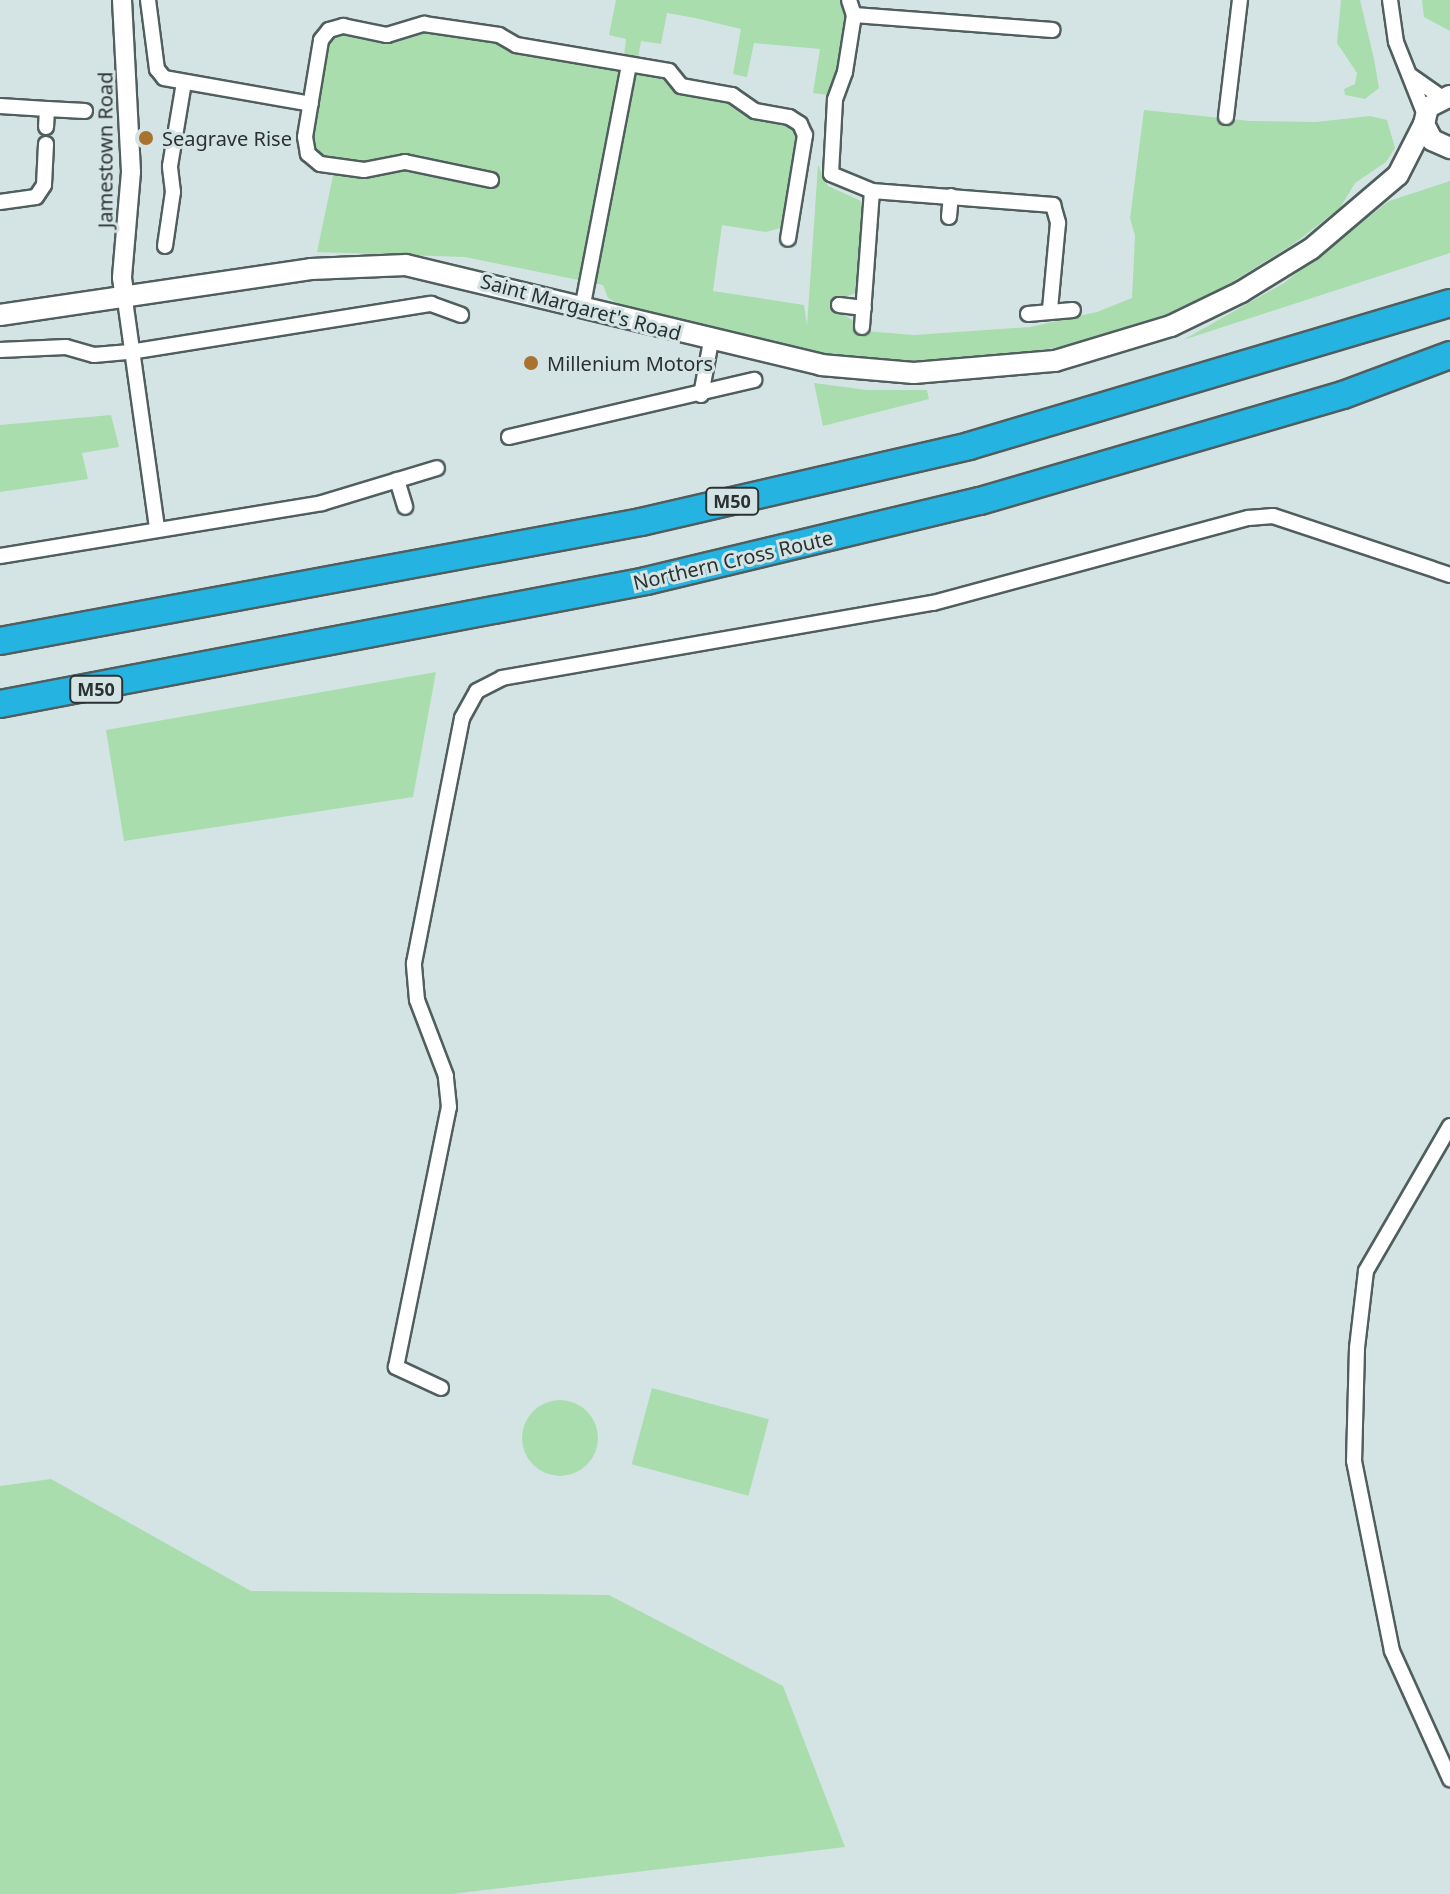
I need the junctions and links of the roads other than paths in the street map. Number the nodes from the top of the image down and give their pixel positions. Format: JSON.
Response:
{"nodes":[{"id":1,"x":122,"y":0,"type":"edge"},
{"id":2,"x":148,"y":0,"type":"edge"},
{"id":3,"x":1240,"y":0,"type":"edge"},
{"id":4,"x":1390,"y":0,"type":"edge"},
{"id":5,"x":852,"y":7,"type":"edge"},
{"id":6,"x":1052,"y":30,"type":"dead end"},
{"id":7,"x":629,"y":66,"type":"junction"},
{"id":8,"x":1411,"y":76,"type":"junction"},
{"id":9,"x":184,"y":82,"type":"junction"},
{"id":10,"x":1448,"y":96,"type":"edge"},
{"id":11,"x":311,"y":104,"type":"junction"},
{"id":12,"x":0,"y":106,"type":"edge"},
{"id":13,"x":47,"y":109,"type":"junction"},
{"id":14,"x":85,"y":111,"type":"dead end"},
{"id":15,"x":1226,"y":117,"type":"dead end"},
{"id":16,"x":1424,"y":120,"type":"junction"},
{"id":17,"x":46,"y":127,"type":"dead end"},
{"id":18,"x":46,"y":144,"type":"dead end"},
{"id":19,"x":1448,"y":148,"type":"edge"},
{"id":20,"x":1398,"y":175,"type":"junction"},
{"id":21,"x":491,"y":180,"type":"dead end"},
{"id":22,"x":872,"y":191,"type":"junction"},
{"id":23,"x":951,"y":196,"type":"junction"},
{"id":24,"x":0,"y":202,"type":"edge"},
{"id":25,"x":949,"y":217,"type":"dead end"},
{"id":26,"x":788,"y":239,"type":"dead end"},
{"id":27,"x":165,"y":246,"type":"dead end"},
{"id":28,"x":125,"y":300,"type":"junction"},
{"id":29,"x":1450,"y":303,"type":"edge"},
{"id":30,"x":583,"y":304,"type":"junction"},
{"id":31,"x":839,"y":305,"type":"dead end"},
{"id":32,"x":864,"y":308,"type":"junction"},
{"id":33,"x":1050,"y":310,"type":"junction"},
{"id":34,"x":1073,"y":310,"type":"dead end"},
{"id":35,"x":1028,"y":314,"type":"dead end"},
{"id":36,"x":0,"y":315,"type":"edge"},
{"id":37,"x":461,"y":315,"type":"dead end"},
{"id":38,"x":862,"y":327,"type":"dead end"},
{"id":39,"x":711,"y":341,"type":"junction"},
{"id":40,"x":0,"y":350,"type":"edge"},
{"id":41,"x":130,"y":352,"type":"junction"},
{"id":42,"x":1450,"y":355,"type":"edge"},
{"id":43,"x":754,"y":380,"type":"dead end"},
{"id":44,"x":701,"y":395,"type":"junction"},
{"id":45,"x":509,"y":437,"type":"dead end"},
{"id":46,"x":437,"y":468,"type":"dead end"},
{"id":47,"x":397,"y":480,"type":"junction"},
{"id":48,"x":405,"y":507,"type":"dead end"},
{"id":49,"x":157,"y":528,"type":"junction"},
{"id":50,"x":0,"y":556,"type":"edge"},
{"id":51,"x":1450,"y":575,"type":"edge"},
{"id":52,"x":0,"y":641,"type":"edge"},
{"id":53,"x":0,"y":704,"type":"edge"},
{"id":54,"x":1450,"y":1126,"type":"edge"},
{"id":55,"x":441,"y":1388,"type":"dead end"},
{"id":56,"x":1450,"y":1779,"type":"edge"}],
"edges":[{"from":1,"to":28,"type":"street","name":"Jamestown Road"},
{"from":2,"to":9,"type":"street"},
{"from":3,"to":15,"type":"street"},
{"from":4,"to":8,"type":"street"},
{"from":5,"to":6,"type":"street"},
{"from":5,"to":22,"type":"street"},
{"from":7,"to":11,"type":"street"},
{"from":7,"to":26,"type":"street"},
{"from":7,"to":30,"type":"street"},
{"from":8,"to":10,"type":"street"},
{"from":8,"to":16,"type":"street"},
{"from":9,"to":11,"type":"street"},
{"from":9,"to":27,"type":"street"},
{"from":10,"to":16,"type":"main road","name":"Saint Margaret's Road"},
{"from":11,"to":21,"type":"street"},
{"from":12,"to":13,"type":"street"},
{"from":13,"to":14,"type":"street"},
{"from":13,"to":17,"type":"street"},
{"from":16,"to":19,"type":"main road"},
{"from":16,"to":20,"type":"main road","name":"Saint Margaret's Road"},
{"from":18,"to":24,"type":"street"},
{"from":19,"to":20,"type":"main road","name":"Saint Margaret's Road"},
{"from":20,"to":39,"type":"main road","name":"Saint Margaret's Road"},
{"from":22,"to":23,"type":"street"},
{"from":22,"to":32,"type":"street"},
{"from":23,"to":25,"type":"street"},
{"from":23,"to":33,"type":"street"},
{"from":28,"to":30,"type":"main road","name":"Saint Margaret's Road"},
{"from":28,"to":36,"type":"main road","name":"Saint Margaret's Road"},
{"from":28,"to":41,"type":"street"},
{"from":29,"to":52,"type":"highway","number":"M50"},
{"from":30,"to":39,"type":"main road","name":"Saint Margaret's Road"},
{"from":31,"to":32,"type":"street"},
{"from":32,"to":38,"type":"street"},
{"from":33,"to":34,"type":"street"},
{"from":33,"to":35,"type":"street"},
{"from":37,"to":41,"type":"street"},
{"from":39,"to":44,"type":"street"},
{"from":40,"to":41,"type":"street"},
{"from":41,"to":49,"type":"street"},
{"from":42,"to":53,"type":"highway","name":"Northern Cross Route","number":"M50"},
{"from":43,"to":44,"type":"street"},
{"from":44,"to":45,"type":"street"},
{"from":46,"to":47,"type":"street"},
{"from":47,"to":48,"type":"street"},
{"from":47,"to":49,"type":"street"},
{"from":49,"to":50,"type":"street"},
{"from":51,"to":55,"type":"street"},
{"from":54,"to":56,"type":"street"}]}
